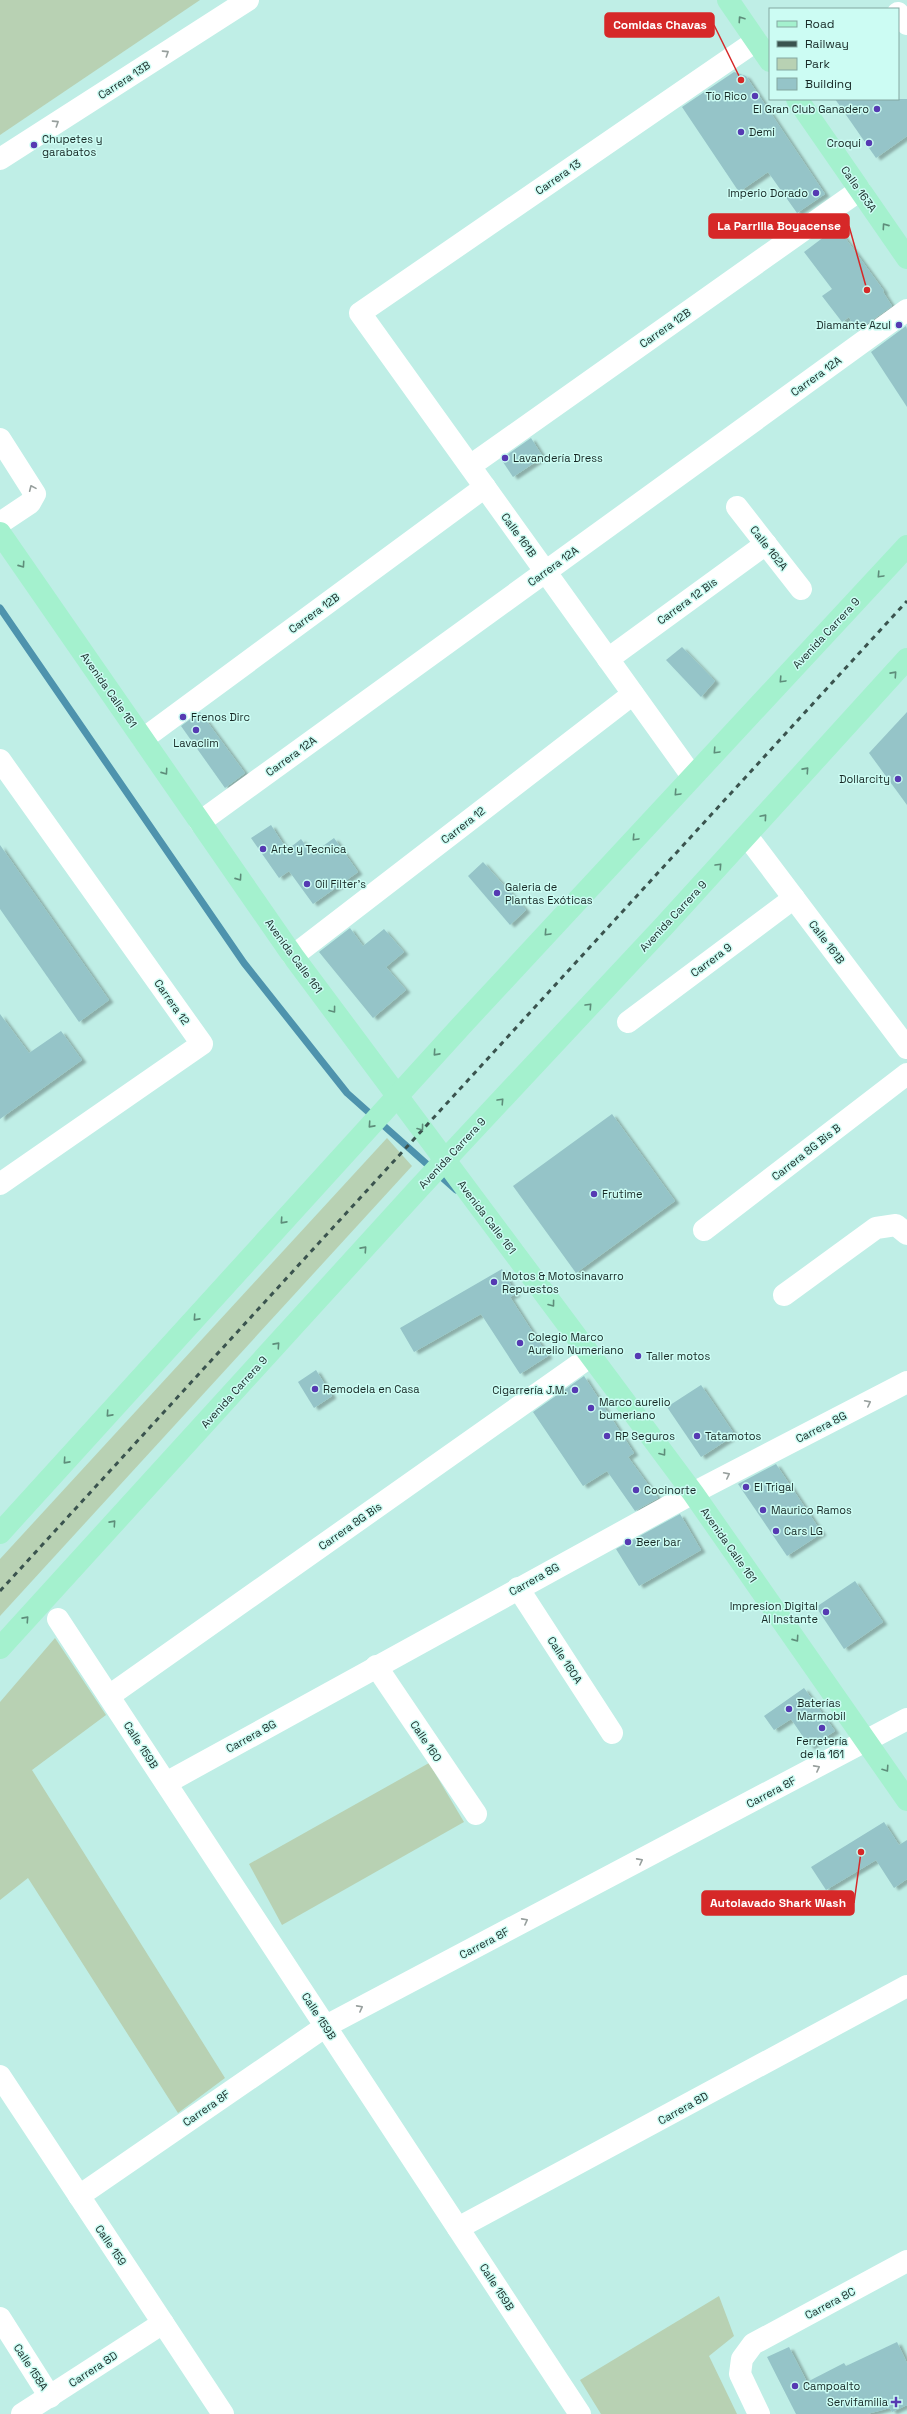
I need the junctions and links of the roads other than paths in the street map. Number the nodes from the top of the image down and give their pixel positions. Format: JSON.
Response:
{"nodes":[{"id":1,"x":248,"y":0,"type":"edge"},
{"id":2,"x":728,"y":0,"type":"edge"},
{"id":3,"x":888,"y":0,"type":"edge"},
{"id":4,"x":894,"y":8,"type":"edge"},
{"id":5,"x":899,"y":14,"type":"edge"},
{"id":6,"x":907,"y":24,"type":"edge"},
{"id":7,"x":756,"y":41,"type":"junction"},
{"id":8,"x":769,"y":59,"type":"edge"},
{"id":9,"x":798,"y":100,"type":"edge"},
{"id":10,"x":0,"y":159,"type":"edge"},
{"id":11,"x":860,"y":190,"type":"junction"},
{"id":12,"x":906,"y":255,"type":"edge"},
{"id":13,"x":907,"y":310,"type":"edge"},
{"id":14,"x":360,"y":313,"type":"joint"},
{"id":15,"x":0,"y":439,"type":"edge"},
{"id":16,"x":470,"y":466,"type":"junction"},
{"id":17,"x":485,"y":487,"type":"junction"},
{"id":18,"x":737,"y":507,"type":"dead end"},
{"id":19,"x":0,"y":523,"type":"edge"},
{"id":20,"x":0,"y":533,"type":"edge"},
{"id":21,"x":766,"y":544,"type":"junction"},
{"id":22,"x":907,"y":546,"type":"edge"},
{"id":23,"x":545,"y":571,"type":"junction"},
{"id":24,"x":801,"y":589,"type":"dead end"},
{"id":25,"x":608,"y":659,"type":"junction"},
{"id":26,"x":907,"y":659,"type":"edge"},
{"id":27,"x":633,"y":694,"type":"junction"},
{"id":28,"x":143,"y":740,"type":"junction"},
{"id":29,"x":0,"y":760,"type":"edge"},
{"id":30,"x":692,"y":776,"type":"junction"},
{"id":31,"x":200,"y":822,"type":"junction"},
{"id":32,"x":747,"y":836,"type":"junction"},
{"id":33,"x":794,"y":898,"type":"junction"},
{"id":34,"x":293,"y":956,"type":"junction"},
{"id":35,"x":628,"y":1022,"type":"dead end"},
{"id":36,"x":907,"y":1048,"type":"edge"},
{"id":37,"x":907,"y":1074,"type":"edge"},
{"id":38,"x":397,"y":1096,"type":"junction"},
{"id":39,"x":445,"y":1160,"type":"junction"},
{"id":40,"x":0,"y":1184,"type":"edge"},
{"id":41,"x":704,"y":1230,"type":"dead end"},
{"id":42,"x":907,"y":1234,"type":"edge"},
{"id":43,"x":784,"y":1295,"type":"dead end"},
{"id":44,"x":591,"y":1356,"type":"junction"},
{"id":45,"x":907,"y":1382,"type":"edge"},
{"id":46,"x":693,"y":1493,"type":"junction"},
{"id":47,"x":0,"y":1533,"type":"edge"},
{"id":48,"x":518,"y":1588,"type":"junction"},
{"id":49,"x":58,"y":1618,"type":"dead end"},
{"id":50,"x":0,"y":1648,"type":"edge"},
{"id":51,"x":376,"y":1666,"type":"junction"},
{"id":52,"x":109,"y":1696,"type":"junction"},
{"id":53,"x":907,"y":1719,"type":"edge"},
{"id":54,"x":612,"y":1733,"type":"dead end"},
{"id":55,"x":867,"y":1741,"type":"junction"},
{"id":56,"x":166,"y":1783,"type":"junction"},
{"id":57,"x":907,"y":1800,"type":"edge"},
{"id":58,"x":476,"y":1814,"type":"dead end"},
{"id":59,"x":907,"y":1986,"type":"edge"},
{"id":60,"x":326,"y":2026,"type":"junction"},
{"id":61,"x":0,"y":2076,"type":"edge"},
{"id":62,"x":79,"y":2196,"type":"junction"},
{"id":63,"x":458,"y":2228,"type":"junction"},
{"id":64,"x":907,"y":2261,"type":"edge"},
{"id":65,"x":0,"y":2318,"type":"edge"},
{"id":66,"x":163,"y":2324,"type":"junction"},
{"id":67,"x":50,"y":2397,"type":"junction"},
{"id":68,"x":22,"y":2414,"type":"edge"},
{"id":69,"x":223,"y":2414,"type":"edge"},
{"id":70,"x":580,"y":2414,"type":"edge"},
{"id":71,"x":759,"y":2414,"type":"edge"}],
"edges":[{"from":10,"to":1,"type":"street","name":"Carrera 13B","one_way":true},
{"from":7,"to":2,"type":"main road","one_way":true},
{"from":3,"to":4,"type":"street"},
{"from":5,"to":6,"type":"street"},
{"from":7,"to":8,"type":"main road"},
{"from":7,"to":14,"type":"street","name":"Carrera 13"},
{"from":9,"to":11,"type":"main road","name":"Calle 163A"},
{"from":12,"to":11,"type":"main road","name":"Calle 163A","one_way":true},
{"from":11,"to":16,"type":"street","name":"Carrera 12B"},
{"from":13,"to":23,"type":"street","name":"Carrera 12A"},
{"from":14,"to":16,"type":"street","name":"Calle 161B"},
{"from":19,"to":15,"type":"street","one_way":true},
{"from":16,"to":17,"type":"street","name":"Calle 161B"},
{"from":17,"to":23,"type":"street","name":"Calle 161B"},
{"from":17,"to":28,"type":"street","name":"Carrera 12B"},
{"from":18,"to":21,"type":"street","name":"Calle 162A"},
{"from":20,"to":28,"type":"main road","name":"Avenida Calle 161","one_way":true},
{"from":21,"to":24,"type":"street","name":"Calle 162A"},
{"from":21,"to":25,"type":"street","name":"Carrera 12 Bis"},
{"from":22,"to":30,"type":"main road","name":"Avenida Carrera 9","one_way":true},
{"from":23,"to":25,"type":"street","name":"Calle 161B"},
{"from":23,"to":31,"type":"street","name":"Carrera 12A"},
{"from":25,"to":27,"type":"street","name":"Calle 161B"},
{"from":32,"to":26,"type":"main road","name":"Avenida Carrera 9","one_way":true},
{"from":27,"to":30,"type":"street","name":"Calle 161B"},
{"from":27,"to":34,"type":"street","name":"Carrera 12"},
{"from":28,"to":31,"type":"main road","name":"Avenida Calle 161","one_way":true},
{"from":29,"to":40,"type":"street","name":"Carrera 12"},
{"from":30,"to":38,"type":"main road","name":"Avenida Carrera 9","one_way":true},
{"from":31,"to":34,"type":"main road","name":"Avenida Calle 161","one_way":true},
{"from":32,"to":33,"type":"street","name":"Calle 161B"},
{"from":39,"to":32,"type":"main road","name":"Avenida Carrera 9","one_way":true},
{"from":33,"to":35,"type":"street","name":"Carrera 9"},
{"from":33,"to":36,"type":"street","name":"Calle 161B"},
{"from":34,"to":38,"type":"main road","name":"Avenida Calle 161","one_way":true},
{"from":37,"to":41,"type":"street","name":"Carrera 8G Bis B"},
{"from":38,"to":39,"type":"main road","name":"Avenida Calle 161","one_way":true},
{"from":38,"to":47,"type":"main road","name":"Avenida Carrera 9","one_way":true},
{"from":39,"to":44,"type":"main road","name":"Avenida Calle 161","one_way":true},
{"from":50,"to":39,"type":"main road","name":"Avenida Carrera 9","one_way":true},
{"from":42,"to":43,"type":"street"},
{"from":44,"to":46,"type":"main road","name":"Avenida Calle 161","one_way":true},
{"from":44,"to":52,"type":"street","name":"Carrera 8G Bis"},
{"from":46,"to":45,"type":"street","name":"Carrera 8G","one_way":true},
{"from":46,"to":48,"type":"street","name":"Carrera 8G"},
{"from":46,"to":55,"type":"main road","name":"Avenida Calle 161","one_way":true},
{"from":48,"to":51,"type":"street","name":"Carrera 8G"},
{"from":48,"to":54,"type":"street","name":"Calle 160A"},
{"from":49,"to":52,"type":"street","name":"Calle 159B"},
{"from":51,"to":56,"type":"street","name":"Carrera 8G"},
{"from":51,"to":58,"type":"street","name":"Calle 160"},
{"from":52,"to":56,"type":"street","name":"Calle 159B"},
{"from":53,"to":55,"type":"street","name":"Carrera 8F"},
{"from":55,"to":57,"type":"main road","name":"Avenida Calle 161","one_way":true},
{"from":60,"to":55,"type":"street","name":"Carrera 8F","one_way":true},
{"from":56,"to":60,"type":"street","name":"Calle 159B"},
{"from":59,"to":63,"type":"street","name":"Carrera 8D"},
{"from":60,"to":62,"type":"street","name":"Carrera 8F"},
{"from":60,"to":63,"type":"street","name":"Calle 159B"},
{"from":61,"to":62,"type":"street","name":"Calle 159"},
{"from":62,"to":66,"type":"street","name":"Calle 159"},
{"from":63,"to":70,"type":"street","name":"Calle 159B"},
{"from":64,"to":71,"type":"street","name":"Carrera 8C"},
{"from":65,"to":67,"type":"street","name":"Calle 158A"},
{"from":66,"to":67,"type":"street","name":"Carrera 8D"},
{"from":66,"to":69,"type":"street","name":"Calle 159"},
{"from":67,"to":68,"type":"street","name":"Carrera 8D"}]}
